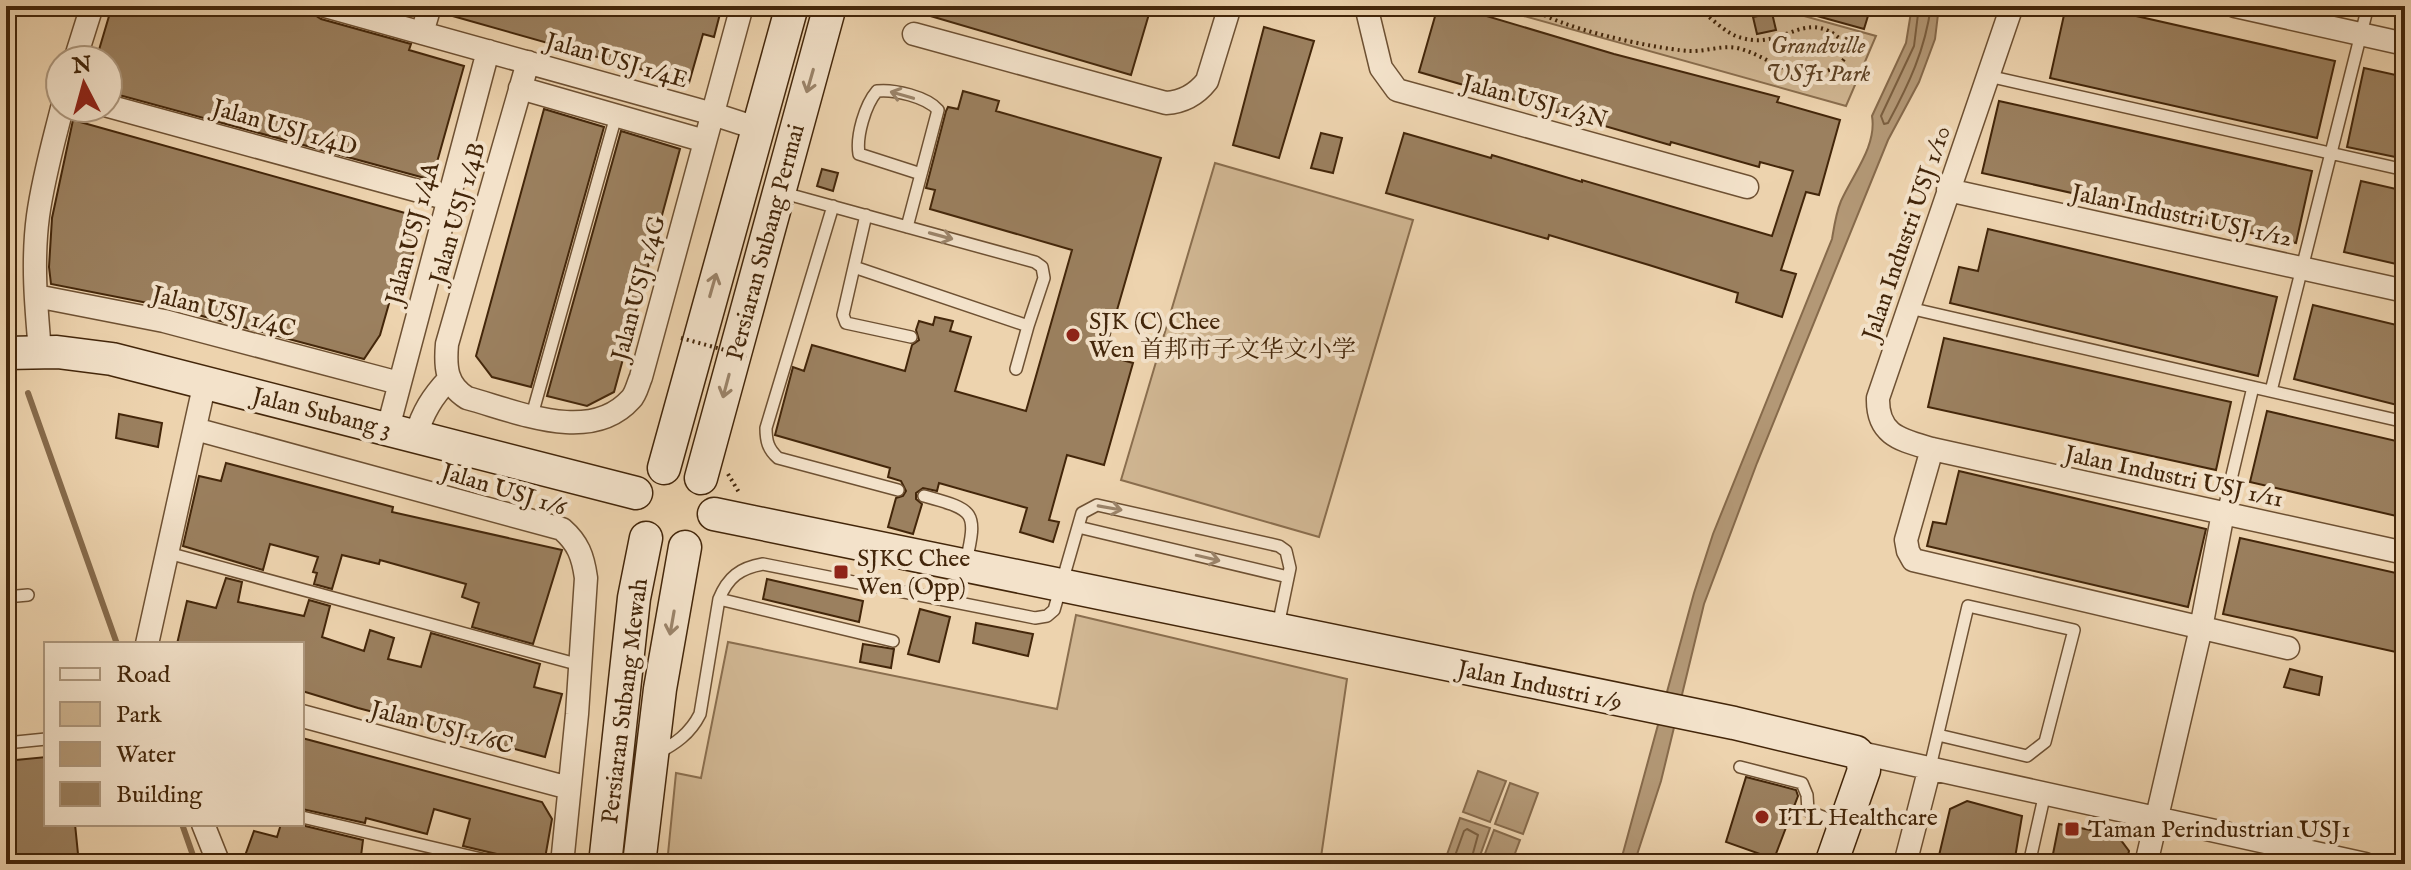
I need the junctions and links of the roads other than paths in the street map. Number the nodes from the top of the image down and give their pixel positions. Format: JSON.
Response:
{"nodes":[{"id":1,"x":92,"y":6,"type":"edge"},
{"id":2,"x":325,"y":6,"type":"edge"},
{"id":3,"x":430,"y":6,"type":"edge"},
{"id":4,"x":742,"y":6,"type":"edge"},
{"id":5,"x":792,"y":6,"type":"edge"},
{"id":6,"x":830,"y":6,"type":"edge"},
{"id":7,"x":1230,"y":6,"type":"edge"},
{"id":8,"x":1366,"y":6,"type":"edge"},
{"id":9,"x":2012,"y":6,"type":"edge"},
{"id":10,"x":2235,"y":6,"type":"edge"},
{"id":11,"x":2368,"y":6,"type":"edge"},
{"id":12,"x":422,"y":33,"type":"junction"},
{"id":13,"x":914,"y":34,"type":"dead end"},
{"id":14,"x":2361,"y":34,"type":"junction"},
{"id":15,"x":80,"y":44,"type":"edge"},
{"id":16,"x":2405,"y":44,"type":"edge"},
{"id":17,"x":488,"y":51,"type":"junction"},
{"id":18,"x":528,"y":62,"type":"junction"},
{"id":19,"x":1987,"y":75,"type":"junction"},
{"id":20,"x":520,"y":88,"type":"junction"},
{"id":21,"x":124,"y":110,"type":"edge"},
{"id":22,"x":713,"y":114,"type":"junction"},
{"id":23,"x":616,"y":116,"type":"junction"},
{"id":24,"x":58,"y":124,"type":"edge"},
{"id":25,"x":756,"y":128,"type":"junction"},
{"id":26,"x":705,"y":141,"type":"junction"},
{"id":27,"x":2331,"y":154,"type":"junction"},
{"id":28,"x":2405,"y":170,"type":"edge"},
{"id":29,"x":921,"y":174,"type":"junction"},
{"id":30,"x":1747,"y":187,"type":"dead end"},
{"id":31,"x":1948,"y":190,"type":"junction"},
{"id":32,"x":779,"y":191,"type":"junction"},
{"id":33,"x":448,"y":199,"type":"junction"},
{"id":34,"x":833,"y":206,"type":"junction"},
{"id":35,"x":866,"y":215,"type":"junction"},
{"id":36,"x":907,"y":227,"type":"junction"},
{"id":37,"x":854,"y":267,"type":"junction"},
{"id":38,"x":2302,"y":268,"type":"junction"},
{"id":39,"x":2405,"y":291,"type":"edge"},
{"id":40,"x":36,"y":296,"type":"junction"},
{"id":41,"x":1909,"y":308,"type":"junction"},
{"id":42,"x":1028,"y":326,"type":"junction"},
{"id":43,"x":911,"y":337,"type":"dead end"},
{"id":44,"x":40,"y":351,"type":"junction"},
{"id":45,"x":6,"y":353,"type":"edge"},
{"id":46,"x":1016,"y":369,"type":"dead end"},
{"id":47,"x":449,"y":379,"type":"junction"},
{"id":48,"x":205,"y":382,"type":"junction"},
{"id":49,"x":399,"y":383,"type":"junction"},
{"id":50,"x":2253,"y":387,"type":"junction"},
{"id":51,"x":2271,"y":391,"type":"junction"},
{"id":52,"x":532,"y":415,"type":"junction"},
{"id":53,"x":2405,"y":422,"type":"edge"},
{"id":54,"x":195,"y":429,"type":"junction"},
{"id":55,"x":402,"y":432,"type":"junction"},
{"id":56,"x":1932,"y":449,"type":"junction"},
{"id":57,"x":664,"y":468,"type":"junction"},
{"id":58,"x":713,"y":470,"type":"junction"},
{"id":59,"x":898,"y":490,"type":"dead end"},
{"id":60,"x":636,"y":493,"type":"junction"},
{"id":61,"x":924,"y":496,"type":"dead end"},
{"id":62,"x":2223,"y":513,"type":"junction"},
{"id":63,"x":714,"y":514,"type":"junction"},
{"id":64,"x":1078,"y":527,"type":"junction"},
{"id":65,"x":646,"y":538,"type":"junction"},
{"id":66,"x":685,"y":547,"type":"junction"},
{"id":67,"x":168,"y":553,"type":"junction"},
{"id":68,"x":2405,"y":553,"type":"edge"},
{"id":69,"x":965,"y":567,"type":"junction"},
{"id":70,"x":1288,"y":577,"type":"junction"},
{"id":71,"x":1061,"y":586,"type":"junction"},
{"id":72,"x":28,"y":595,"type":"dead end"},
{"id":73,"x":6,"y":597,"type":"edge"},
{"id":74,"x":719,"y":599,"type":"junction"},
{"id":75,"x":2201,"y":628,"type":"junction"},
{"id":76,"x":1277,"y":629,"type":"junction"},
{"id":77,"x":893,"y":641,"type":"dead end"},
{"id":78,"x":147,"y":642,"type":"edge"},
{"id":79,"x":2288,"y":648,"type":"dead end"},
{"id":80,"x":580,"y":665,"type":"junction"},
{"id":81,"x":304,"y":717,"type":"edge"},
{"id":82,"x":1938,"y":735,"type":"junction"},
{"id":83,"x":44,"y":739,"type":"edge"},
{"id":84,"x":6,"y":743,"type":"edge"},
{"id":85,"x":1856,"y":752,"type":"junction"},
{"id":86,"x":652,"y":757,"type":"junction"},
{"id":87,"x":1740,"y":767,"type":"dead end"},
{"id":88,"x":1930,"y":767,"type":"junction"},
{"id":89,"x":569,"y":788,"type":"junction"},
{"id":90,"x":2045,"y":792,"type":"junction"},
{"id":91,"x":304,"y":817,"type":"edge"},
{"id":92,"x":2156,"y":817,"type":"junction"},
{"id":93,"x":1844,"y":825,"type":"junction"},
{"id":94,"x":204,"y":826,"type":"edge"},
{"id":95,"x":2284,"y":855,"type":"edge"},
{"id":96,"x":219,"y":864,"type":"edge"},
{"id":97,"x":503,"y":864,"type":"edge"},
{"id":98,"x":562,"y":864,"type":"edge"},
{"id":99,"x":605,"y":864,"type":"edge"},
{"id":100,"x":639,"y":864,"type":"edge"},
{"id":101,"x":1831,"y":864,"type":"edge"},
{"id":102,"x":1905,"y":864,"type":"edge"},
{"id":103,"x":2029,"y":864,"type":"edge"},
{"id":104,"x":2146,"y":864,"type":"edge"},
{"id":105,"x":2365,"y":864,"type":"edge"}],
"edges":[{"from":1,"to":15,"type":"street"},
{"from":2,"to":12,"type":"street","name":"Jalan USJ 1/4E"},
{"from":3,"to":12,"type":"street"},
{"from":4,"to":22,"type":"street","name":"Jalan USJ 1/4G"},
{"from":5,"to":25,"type":"street","name":"Persiaran Subang Permai"},
{"from":6,"to":32,"type":"street","name":"Persiaran Subang Permai","one_way":true},
{"from":7,"to":13,"type":"street"},
{"from":8,"to":30,"type":"street","name":"Jalan USJ 1/3N"},
{"from":9,"to":19,"type":"street","name":"Jalan Industri USJ 1/10"},
{"from":10,"to":14,"type":"street"},
{"from":11,"to":14,"type":"lane"},
{"from":12,"to":17,"type":"street","name":"Jalan USJ 1/4E"},
{"from":14,"to":16,"type":"street"},
{"from":14,"to":27,"type":"lane"},
{"from":17,"to":18,"type":"street","name":"Jalan USJ 1/4E"},
{"from":17,"to":33,"type":"street","name":"Jalan USJ 1/4A"},
{"from":18,"to":20,"type":"street","name":"Jalan USJ 1/4B"},
{"from":18,"to":22,"type":"street","name":"Jalan USJ 1/4E"},
{"from":19,"to":27,"type":"lane"},
{"from":19,"to":31,"type":"street","name":"Jalan Industri USJ 1/10"},
{"from":20,"to":23,"type":"street"},
{"from":20,"to":47,"type":"street","name":"Jalan USJ 1/4B"},
{"from":21,"to":33,"type":"street","name":"Jalan USJ 1/4D"},
{"from":22,"to":25,"type":"street","name":"Jalan USJ 1/4E"},
{"from":22,"to":26,"type":"street","name":"Jalan USJ 1/4G"},
{"from":23,"to":26,"type":"street"},
{"from":23,"to":52,"type":"lane"},
{"from":24,"to":40,"type":"street"},
{"from":57,"to":25,"type":"street","name":"Persiaran Subang Permai","one_way":true},
{"from":26,"to":52,"type":"street","name":"Jalan USJ 1/4G"},
{"from":27,"to":28,"type":"lane"},
{"from":27,"to":38,"type":"lane"},
{"from":29,"to":29,"type":"lane","one_way":true},
{"from":29,"to":36,"type":"lane"},
{"from":31,"to":38,"type":"street","name":"Jalan Industri USJ 1/12"},
{"from":31,"to":41,"type":"street","name":"Jalan Industri USJ 1/10"},
{"from":32,"to":34,"type":"lane"},
{"from":32,"to":58,"type":"street","name":"Persiaran Subang Permai","one_way":true},
{"from":33,"to":49,"type":"street","name":"Jalan USJ 1/4A"},
{"from":34,"to":35,"type":"lane"},
{"from":34,"to":59,"type":"lane"},
{"from":35,"to":36,"type":"lane"},
{"from":35,"to":37,"type":"lane"},
{"from":36,"to":42,"type":"lane","one_way":true},
{"from":37,"to":42,"type":"lane"},
{"from":37,"to":43,"type":"lane"},
{"from":38,"to":39,"type":"street","name":"Jalan Industri USJ 1/12"},
{"from":38,"to":51,"type":"lane"},
{"from":40,"to":44,"type":"street"},
{"from":40,"to":49,"type":"street","name":"Jalan USJ 1/4C"},
{"from":41,"to":50,"type":"lane"},
{"from":41,"to":56,"type":"street","name":"Jalan Industri USJ 1/10"},
{"from":42,"to":46,"type":"lane"},
{"from":44,"to":45,"type":"street","name":"Jalan Subang 3"},
{"from":44,"to":48,"type":"street","name":"Jalan Subang 3"},
{"from":47,"to":52,"type":"street"},
{"from":47,"to":55,"type":"street"},
{"from":48,"to":54,"type":"street"},
{"from":48,"to":55,"type":"street","name":"Jalan Subang 3"},
{"from":49,"to":55,"type":"street","name":"Jalan USJ 1/4A"},
{"from":50,"to":51,"type":"lane"},
{"from":50,"to":62,"type":"lane"},
{"from":51,"to":53,"type":"lane"},
{"from":54,"to":67,"type":"street"},
{"from":54,"to":80,"type":"street","name":"Jalan USJ 1/6"},
{"from":55,"to":60,"type":"street","name":"Jalan Subang 3"},
{"from":56,"to":62,"type":"street","name":"Jalan Industri USJ 1/11"},
{"from":56,"to":75,"type":"street"},
{"from":57,"to":58,"type":"street"},
{"from":57,"to":60,"type":"street"},
{"from":58,"to":63,"type":"street"},
{"from":60,"to":65,"type":"street"},
{"from":61,"to":69,"type":"lane"},
{"from":62,"to":68,"type":"street","name":"Jalan Industri USJ 1/11"},
{"from":62,"to":75,"type":"street"},
{"from":63,"to":66,"type":"street"},
{"from":63,"to":69,"type":"street","name":"Jalan Industri 1/9"},
{"from":64,"to":70,"type":"lane","one_way":true},
{"from":64,"to":70,"type":"lane","one_way":true},
{"from":64,"to":71,"type":"lane"},
{"from":65,"to":66,"type":"street"},
{"from":65,"to":99,"type":"street","name":"Persiaran Subang Mewah"},
{"from":66,"to":86,"type":"street","name":"Persiaran Subang Mewah","one_way":true},
{"from":67,"to":78,"type":"street"},
{"from":67,"to":80,"type":"lane"},
{"from":69,"to":71,"type":"street","name":"Jalan Industri 1/9"},
{"from":70,"to":76,"type":"lane"},
{"from":71,"to":74,"type":"lane"},
{"from":71,"to":76,"type":"street","name":"Jalan Industri 1/9"},
{"from":72,"to":73,"type":"lane"},
{"from":74,"to":77,"type":"lane"},
{"from":74,"to":86,"type":"lane"},
{"from":75,"to":79,"type":"street"},
{"from":75,"to":92,"type":"street"},
{"from":76,"to":85,"type":"street","name":"Jalan Industri 1/9"},
{"from":80,"to":89,"type":"street","name":"Jalan USJ 1/6"},
{"from":81,"to":89,"type":"street","name":"Jalan USJ 1/6C"},
{"from":82,"to":82,"type":"lane"},
{"from":82,"to":88,"type":"lane"},
{"from":83,"to":84,"type":"lane"},
{"from":85,"to":88,"type":"street","name":"Jalan Industri 1/9"},
{"from":85,"to":93,"type":"street"},
{"from":86,"to":100,"type":"street","name":"Persiaran Subang Mewah"},
{"from":87,"to":93,"type":"lane"},
{"from":88,"to":90,"type":"street","name":"Jalan Industri 1/9"},
{"from":88,"to":102,"type":"street"},
{"from":89,"to":98,"type":"street","name":"Jalan USJ 1/6"},
{"from":90,"to":92,"type":"street","name":"Jalan Industri 1/9"},
{"from":90,"to":103,"type":"lane"},
{"from":91,"to":97,"type":"lane"},
{"from":92,"to":95,"type":"street","name":"Jalan Industri 1/9"},
{"from":92,"to":104,"type":"street"},
{"from":93,"to":101,"type":"street"},
{"from":94,"to":96,"type":"street"},
{"from":95,"to":105,"type":"street","name":"Jalan Industri 1/9"}]}
